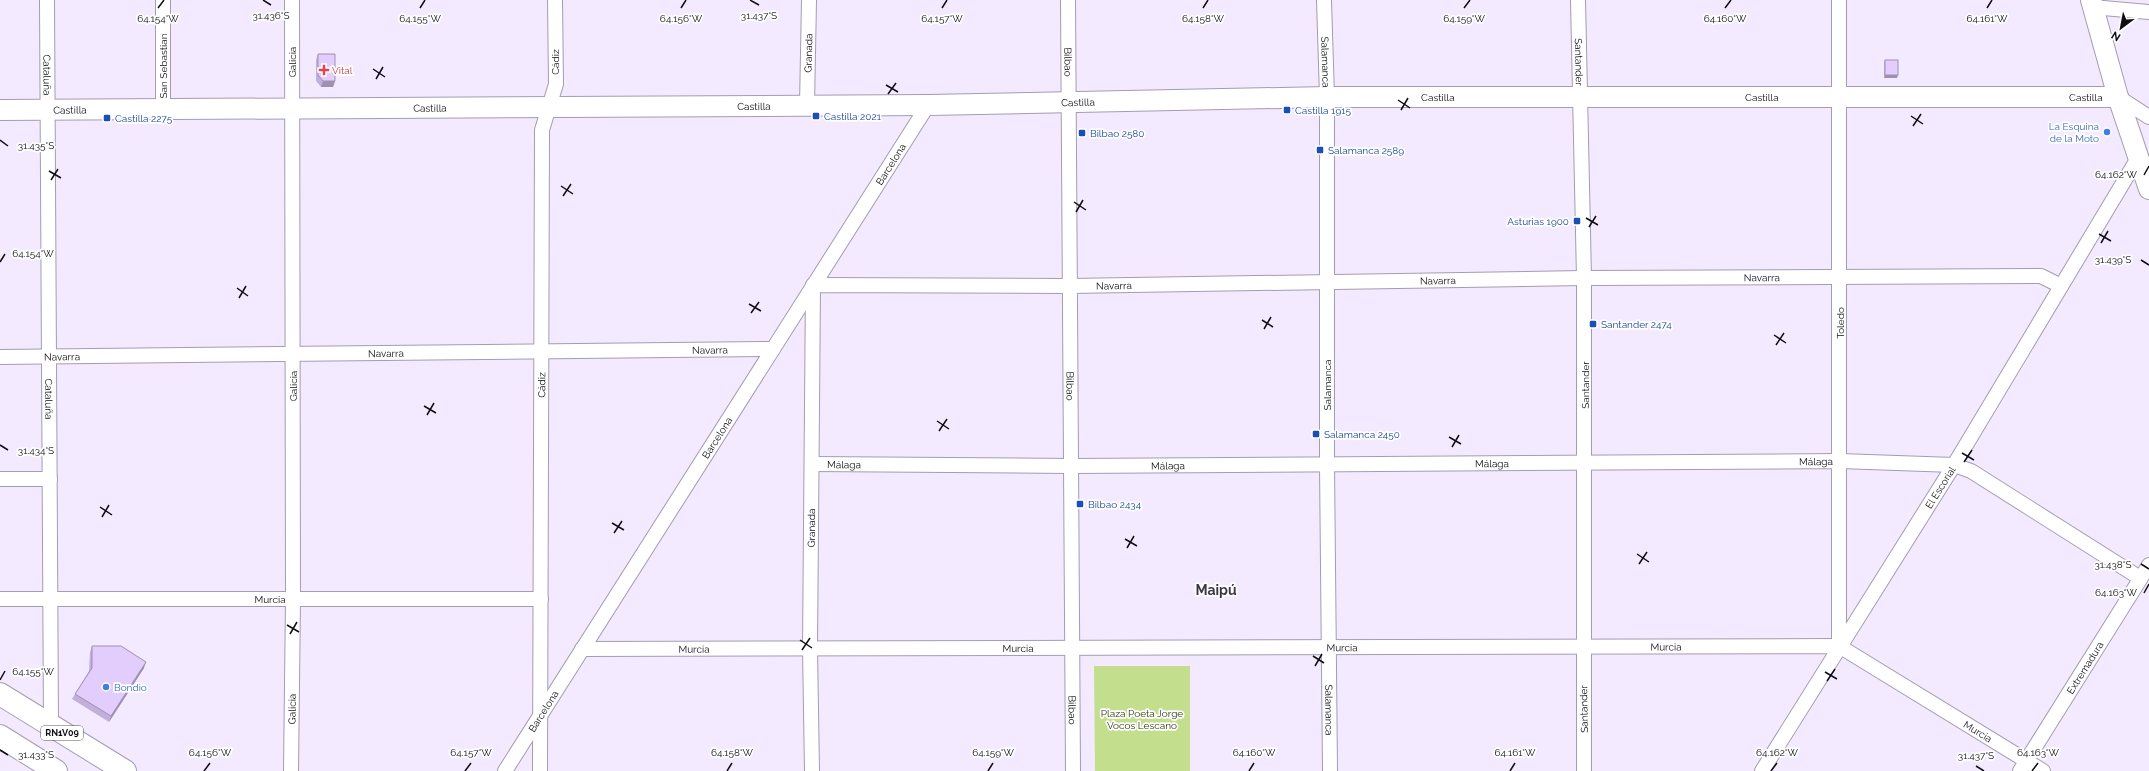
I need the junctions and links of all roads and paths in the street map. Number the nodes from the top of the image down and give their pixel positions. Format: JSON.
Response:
{"nodes":[{"id":1,"x":47,"y":0,"type":"edge"},
{"id":2,"x":163,"y":0,"type":"edge"},
{"id":3,"x":292,"y":0,"type":"edge"},
{"id":4,"x":555,"y":0,"type":"edge"},
{"id":5,"x":809,"y":0,"type":"edge"},
{"id":6,"x":1068,"y":0,"type":"edge"},
{"id":7,"x":1324,"y":0,"type":"edge"},
{"id":8,"x":1578,"y":0,"type":"edge"},
{"id":9,"x":1839,"y":0,"type":"edge"},
{"id":10,"x":2092,"y":3,"type":"edge"},
{"id":11,"x":2149,"y":12,"type":"edge"},
{"id":12,"x":1327,"y":97,"type":"junction"},
{"id":13,"x":1578,"y":97,"type":"junction"},
{"id":14,"x":1839,"y":97,"type":"junction"},
{"id":15,"x":2118,"y":97,"type":"junction"},
{"id":16,"x":1069,"y":103,"type":"junction"},
{"id":17,"x":928,"y":105,"type":"junction"},
{"id":18,"x":807,"y":106,"type":"junction"},
{"id":19,"x":549,"y":107,"type":"junction"},
{"id":20,"x":292,"y":108,"type":"junction"},
{"id":21,"x":163,"y":109,"type":"junction"},
{"id":22,"x":0,"y":110,"type":"edge"},
{"id":23,"x":48,"y":110,"type":"junction"},
{"id":24,"x":2149,"y":117,"type":"edge"},
{"id":25,"x":2138,"y":158,"type":"junction"},
{"id":26,"x":2149,"y":189,"type":"edge"},
{"id":27,"x":1839,"y":277,"type":"junction"},
{"id":28,"x":1584,"y":278,"type":"junction"},
{"id":29,"x":1328,"y":283,"type":"junction"},
{"id":30,"x":813,"y":285,"type":"junction"},
{"id":31,"x":1069,"y":286,"type":"junction"},
{"id":32,"x":2061,"y":286,"type":"junction"},
{"id":33,"x":772,"y":349,"type":"junction"},
{"id":34,"x":541,"y":351,"type":"junction"},
{"id":35,"x":293,"y":354,"type":"junction"},
{"id":36,"x":49,"y":356,"type":"junction"},
{"id":37,"x":0,"y":357,"type":"edge"},
{"id":38,"x":1840,"y":461,"type":"junction"},
{"id":39,"x":1585,"y":462,"type":"junction"},
{"id":40,"x":812,"y":464,"type":"junction"},
{"id":41,"x":1327,"y":464,"type":"junction"},
{"id":42,"x":1954,"y":465,"type":"junction"},
{"id":43,"x":1071,"y":466,"type":"junction"},
{"id":44,"x":50,"y":479,"type":"junction"},
{"id":45,"x":0,"y":480,"type":"edge"},
{"id":46,"x":2149,"y":565,"type":"edge"},
{"id":47,"x":2140,"y":578,"type":"junction"},
{"id":48,"x":0,"y":599,"type":"edge"},
{"id":49,"x":51,"y":599,"type":"junction"},
{"id":50,"x":293,"y":599,"type":"junction"},
{"id":51,"x":541,"y":599,"type":"junction"},
{"id":52,"x":1839,"y":646,"type":"junction"},
{"id":53,"x":1328,"y":647,"type":"junction"},
{"id":54,"x":1583,"y":647,"type":"junction"},
{"id":55,"x":810,"y":648,"type":"junction"},
{"id":56,"x":1072,"y":648,"type":"junction"},
{"id":57,"x":582,"y":649,"type":"junction"},
{"id":58,"x":0,"y":694,"type":"edge"},
{"id":59,"x":540,"y":715,"type":"junction"},
{"id":60,"x":51,"y":726,"type":"junction"},
{"id":61,"x":0,"y":736,"type":"edge"},
{"id":62,"x":2023,"y":766,"type":"edge"},
{"id":63,"x":56,"y":771,"type":"edge"},
{"id":64,"x":125,"y":771,"type":"edge"},
{"id":65,"x":291,"y":771,"type":"edge"},
{"id":66,"x":505,"y":771,"type":"edge"},
{"id":67,"x":540,"y":771,"type":"edge"},
{"id":68,"x":812,"y":771,"type":"edge"},
{"id":69,"x":1073,"y":771,"type":"edge"},
{"id":70,"x":1330,"y":771,"type":"edge"},
{"id":71,"x":1584,"y":771,"type":"edge"},
{"id":72,"x":1762,"y":771,"type":"edge"},
{"id":73,"x":2043,"y":771,"type":"edge"}],
"edges":[{"from":1,"to":23,"type":"street","name":"Cataluña"},
{"from":2,"to":21,"type":"street","name":"San Sebastian"},
{"from":3,"to":20,"type":"street","name":"Galicia"},
{"from":4,"to":19,"type":"street","name":"Cádiz"},
{"from":5,"to":18,"type":"street","name":"Granada"},
{"from":6,"to":16,"type":"street","name":"Bilbao"},
{"from":7,"to":12,"type":"street","name":"Salamanca"},
{"from":8,"to":13,"type":"street","name":"Santander"},
{"from":9,"to":14,"type":"street","name":"Toledo"},
{"from":10,"to":11,"type":"street"},
{"from":10,"to":15,"type":"street"},
{"from":12,"to":13,"type":"street","name":"Castilla"},
{"from":12,"to":16,"type":"street","name":"Castilla"},
{"from":12,"to":29,"type":"street","name":"Salamanca"},
{"from":13,"to":14,"type":"street","name":"Castilla"},
{"from":13,"to":28,"type":"street","name":"Santander"},
{"from":14,"to":15,"type":"street","name":"Castilla"},
{"from":14,"to":27,"type":"street","name":"Toledo"},
{"from":15,"to":24,"type":"street"},
{"from":15,"to":25,"type":"street"},
{"from":16,"to":17,"type":"street","name":"Castilla"},
{"from":16,"to":31,"type":"street","name":"Bilbao"},
{"from":17,"to":18,"type":"street","name":"Castilla"},
{"from":17,"to":30,"type":"street","name":"Barcelona"},
{"from":18,"to":19,"type":"street","name":"Castilla"},
{"from":19,"to":20,"type":"street","name":"Castilla"},
{"from":19,"to":34,"type":"street","name":"Cádiz"},
{"from":20,"to":21,"type":"street","name":"Castilla"},
{"from":20,"to":35,"type":"street","name":"Galicia"},
{"from":21,"to":23,"type":"street","name":"Castilla"},
{"from":22,"to":23,"type":"street","name":"Castilla"},
{"from":23,"to":36,"type":"street","name":"Cataluña"},
{"from":25,"to":26,"type":"street"},
{"from":25,"to":32,"type":"street","name":"El Escorial"},
{"from":27,"to":28,"type":"street","name":"Navarra"},
{"from":27,"to":32,"type":"street","name":"Navarra"},
{"from":27,"to":38,"type":"street","name":"Toledo"},
{"from":28,"to":29,"type":"street","name":"Navarra"},
{"from":28,"to":39,"type":"street","name":"Santander"},
{"from":29,"to":31,"type":"street","name":"Navarra"},
{"from":29,"to":41,"type":"street","name":"Salamanca"},
{"from":30,"to":31,"type":"street","name":"Navarra"},
{"from":30,"to":33,"type":"street","name":"Barcelona"},
{"from":30,"to":40,"type":"street","name":"Granada"},
{"from":31,"to":43,"type":"street","name":"Bilbao"},
{"from":32,"to":42,"type":"street","name":"El Escorial"},
{"from":33,"to":34,"type":"street","name":"Navarra"},
{"from":33,"to":57,"type":"street","name":"Barcelona"},
{"from":34,"to":35,"type":"street","name":"Navarra"},
{"from":34,"to":51,"type":"street","name":"Cádiz"},
{"from":35,"to":36,"type":"street","name":"Navarra"},
{"from":35,"to":50,"type":"street","name":"Galicia"},
{"from":36,"to":37,"type":"street","name":"Navarra"},
{"from":36,"to":44,"type":"street","name":"Cataluña"},
{"from":38,"to":39,"type":"street","name":"Málaga"},
{"from":38,"to":42,"type":"street","name":"Málaga"},
{"from":38,"to":52,"type":"street","name":"Toledo"},
{"from":39,"to":41,"type":"street","name":"Málaga"},
{"from":39,"to":54,"type":"street","name":"Santander"},
{"from":40,"to":43,"type":"street","name":"Málaga"},
{"from":40,"to":55,"type":"street","name":"Granada"},
{"from":41,"to":43,"type":"street","name":"Málaga"},
{"from":41,"to":53,"type":"street","name":"Salamanca"},
{"from":42,"to":47,"type":"street","name":"Málaga"},
{"from":42,"to":52,"type":"street","name":"El Escorial"},
{"from":43,"to":56,"type":"street","name":"Bilbao"},
{"from":44,"to":45,"type":"street"},
{"from":44,"to":49,"type":"street","name":"Cataluña"},
{"from":46,"to":47,"type":"street","name":"Extremadura"},
{"from":47,"to":62,"type":"street","name":"Extremadura"},
{"from":48,"to":49,"type":"street","name":"Murcia"},
{"from":49,"to":50,"type":"street","name":"Murcia"},
{"from":49,"to":60,"type":"street","name":"Cataluña"},
{"from":50,"to":51,"type":"street","name":"Murcia"},
{"from":50,"to":65,"type":"street","name":"Galicia"},
{"from":51,"to":59,"type":"street","name":"Cádiz"},
{"from":52,"to":54,"type":"street","name":"Murcia"},
{"from":52,"to":62,"type":"street","name":"Murcia"},
{"from":52,"to":72,"type":"street","name":"El Escorial"},
{"from":53,"to":54,"type":"street","name":"Murcia"},
{"from":53,"to":56,"type":"street","name":"Murcia"},
{"from":53,"to":70,"type":"street","name":"Salamanca"},
{"from":54,"to":71,"type":"street","name":"Santander"},
{"from":55,"to":56,"type":"street","name":"Murcia"},
{"from":55,"to":57,"type":"street","name":"Murcia"},
{"from":55,"to":68,"type":"street","name":"Granada"},
{"from":56,"to":69,"type":"street","name":"Bilbao"},
{"from":57,"to":59,"type":"street","name":"Barcelona"},
{"from":58,"to":60,"type":"main road","number":"RN1V09"},
{"from":59,"to":66,"type":"street","name":"Barcelona"},
{"from":59,"to":67,"type":"street","name":"Cádiz"},
{"from":60,"to":64,"type":"main road","number":"RN1V09"},
{"from":61,"to":63,"type":"main road"},
{"from":62,"to":73,"type":"street","name":"Murcia"}]}
